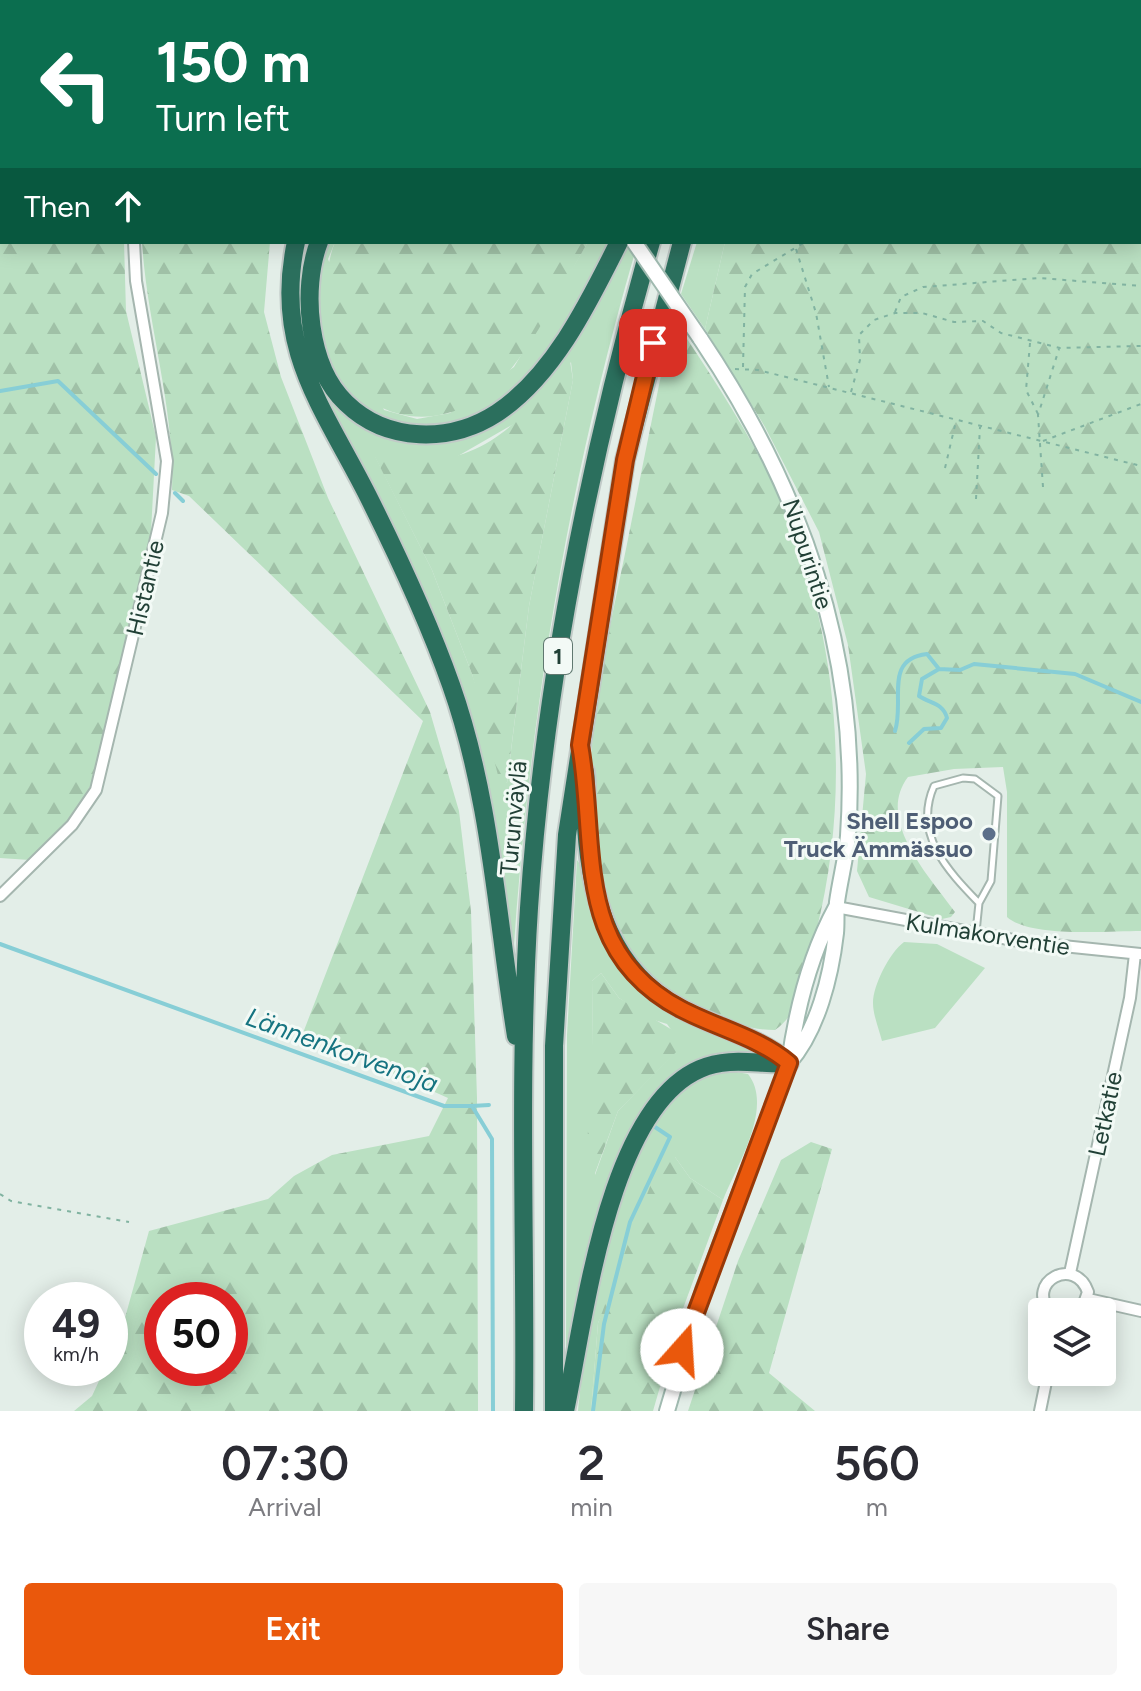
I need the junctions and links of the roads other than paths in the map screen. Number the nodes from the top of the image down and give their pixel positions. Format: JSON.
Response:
{"nodes":[{"id":1,"x":134,"y":244,"type":"edge"},
{"id":2,"x":296,"y":244,"type":"edge"},
{"id":3,"x":319,"y":244,"type":"edge"},
{"id":4,"x":618,"y":244,"type":"edge"},
{"id":5,"x":635,"y":244,"type":"edge"},
{"id":6,"x":650,"y":244,"type":"edge"},
{"id":7,"x":681,"y":244,"type":"edge"},
{"id":8,"x":580,"y":745,"type":"junction"},
{"id":9,"x":0,"y":896,"type":"edge"},
{"id":10,"x":979,"y":903,"type":"junction"},
{"id":11,"x":836,"y":907,"type":"junction"},
{"id":12,"x":975,"y":933,"type":"junction"},
{"id":13,"x":1138,"y":954,"type":"edge"},
{"id":14,"x":789,"y":1063,"type":"junction"},
{"id":15,"x":522,"y":1079,"type":"junction"},
{"id":16,"x":1070,"y":1273,"type":"junction"},
{"id":17,"x":1044,"y":1298,"type":"edge"},
{"id":18,"x":1088,"y":1298,"type":"edge"},
{"id":19,"x":1116,"y":1305,"type":"edge"},
{"id":20,"x":1141,"y":1311,"type":"edge"},
{"id":21,"x":1045,"y":1386,"type":"edge"},
{"id":22,"x":524,"y":1411,"type":"edge"},
{"id":23,"x":554,"y":1411,"type":"edge"},
{"id":24,"x":565,"y":1411,"type":"edge"},
{"id":25,"x":667,"y":1411,"type":"edge"},
{"id":26,"x":1040,"y":1411,"type":"edge"}],
"edges":[{"from":1,"to":9,"type":"street","name":"Histantie"},
{"from":2,"to":15,"type":"highway"},
{"from":3,"to":4,"type":"highway"},
{"from":5,"to":11,"type":"main road","name":"Nupurintie","bridge":true},
{"from":6,"to":15,"type":"highway","name":"Turunväylä","number":"1"},
{"from":7,"to":8,"type":"highway","number":"1"},
{"from":8,"to":14,"type":"highway"},
{"from":8,"to":23,"type":"highway","number":"1"},
{"from":10,"to":10,"type":"lane"},
{"from":10,"to":12,"type":"lane"},
{"from":11,"to":12,"type":"street","name":"Kulmakorventie"},
{"from":11,"to":14,"type":"main road","name":"Nupurintie"},
{"from":12,"to":13,"type":"street","name":"Kulmakorventie"},
{"from":13,"to":16,"type":"street","name":"Letkatie"},
{"from":14,"to":24,"type":"highway"},
{"from":14,"to":25,"type":"main road","name":"Nupurintie"},
{"from":15,"to":22,"type":"highway","name":"Turunväylä","number":"1"},
{"from":16,"to":17,"type":"street"},
{"from":16,"to":18,"type":"street"},
{"from":19,"to":20,"type":"street"},
{"from":21,"to":26,"type":"street"}]}
